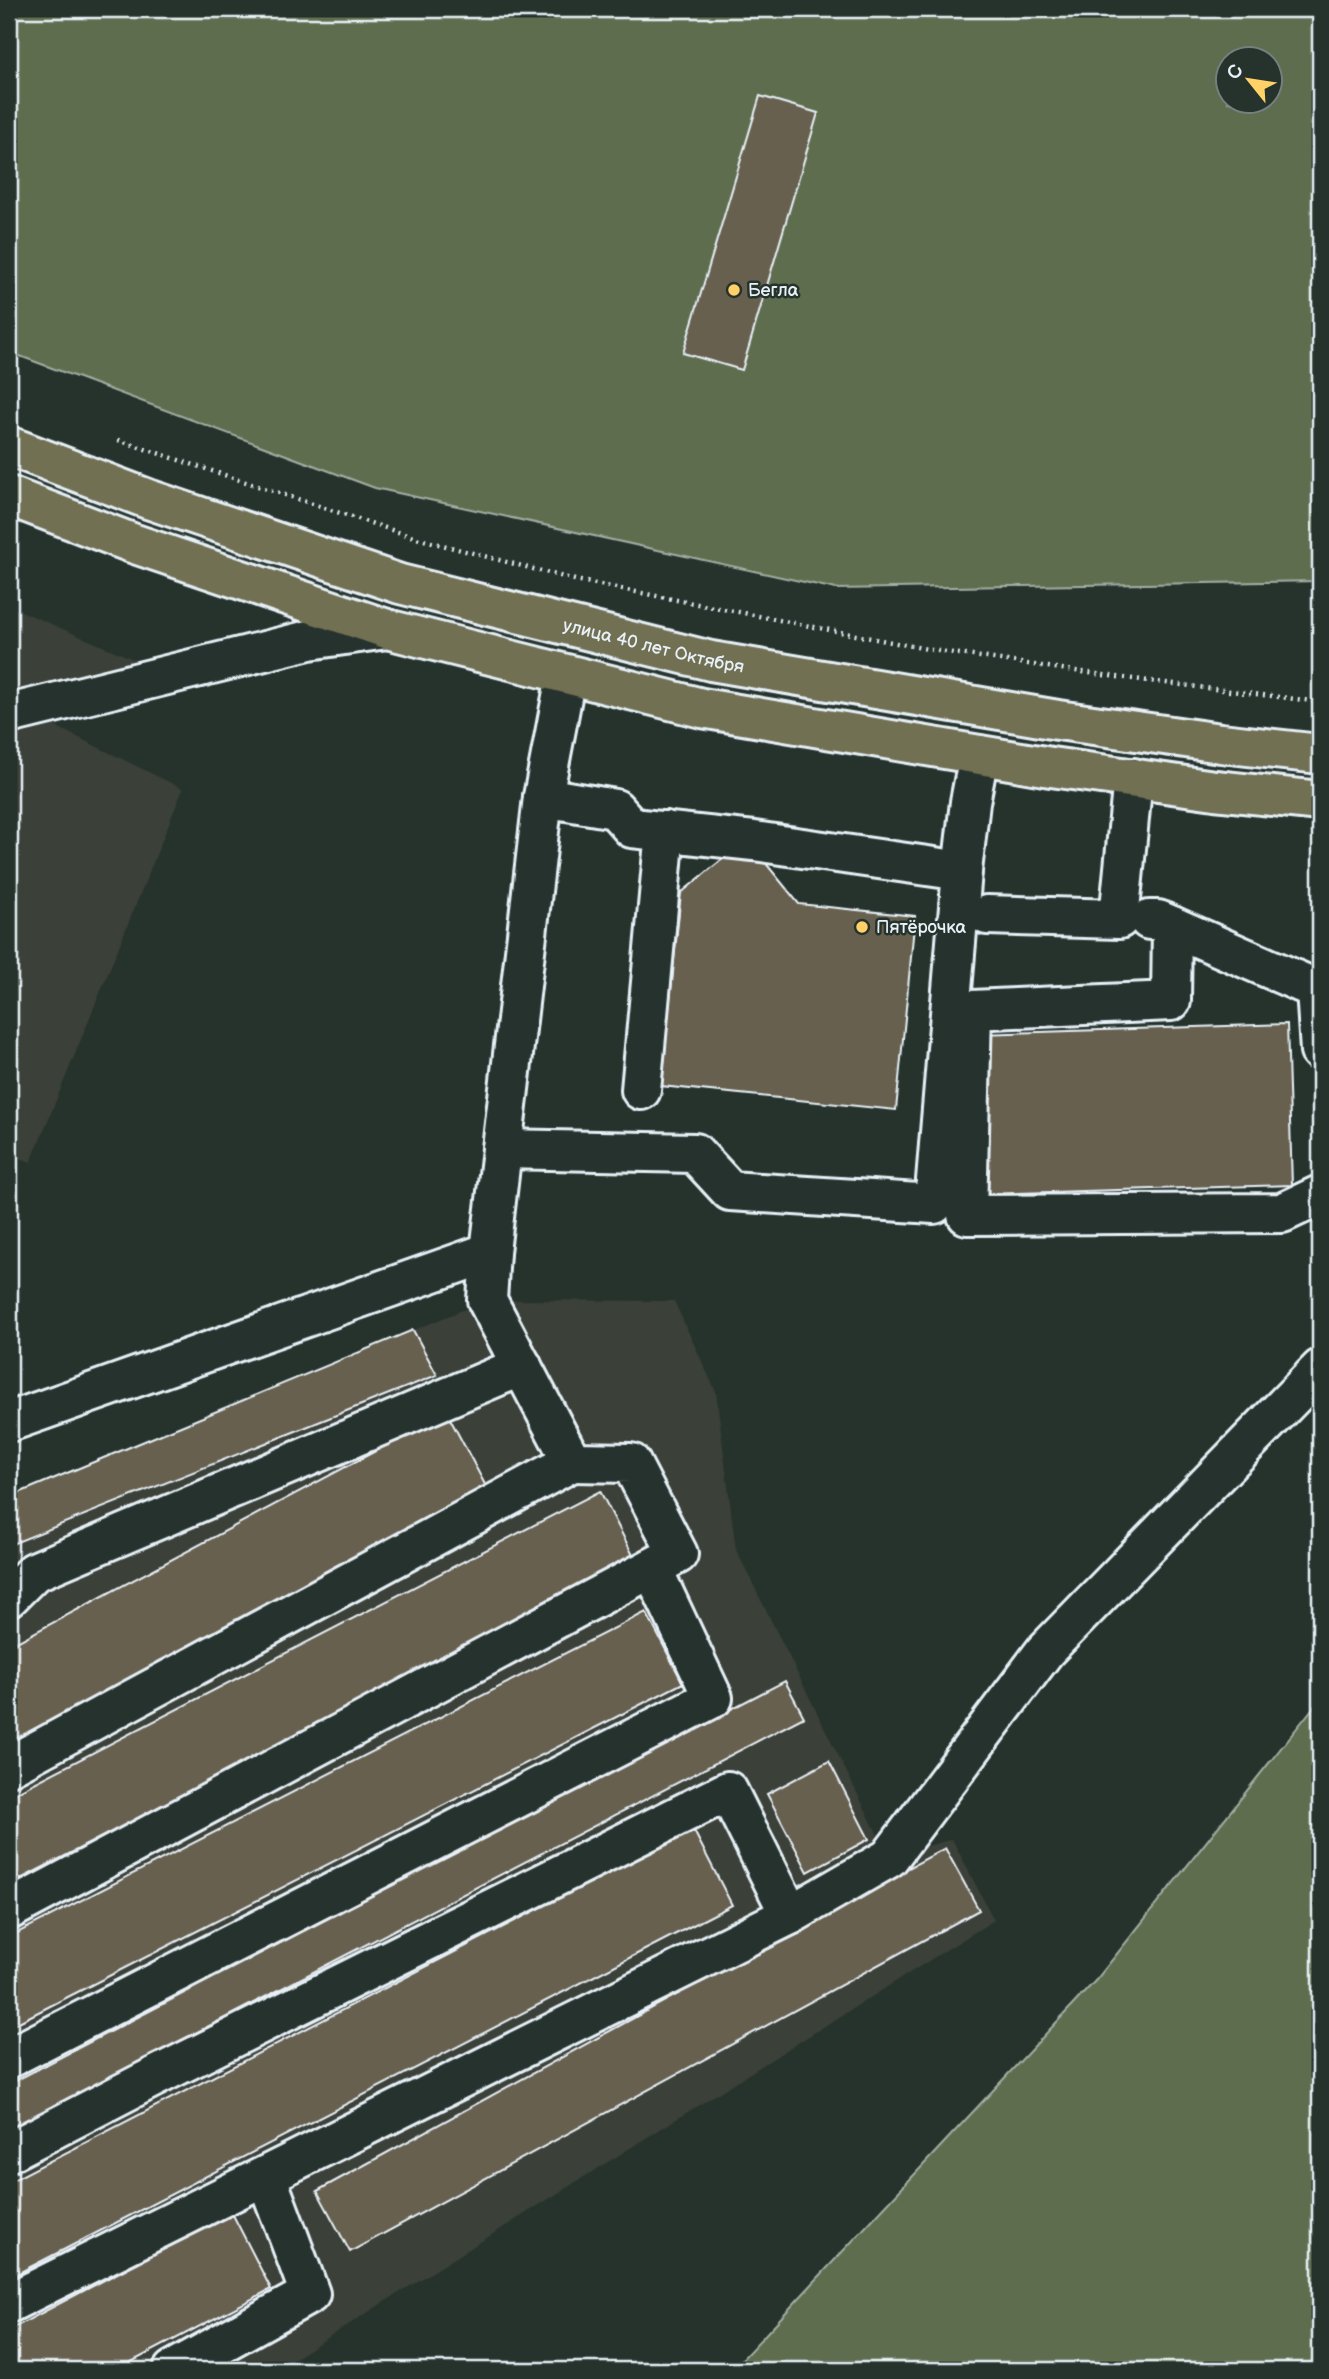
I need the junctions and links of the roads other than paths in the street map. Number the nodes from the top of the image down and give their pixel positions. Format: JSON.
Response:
{"nodes":[{"id":1,"x":9,"y":446,"type":"edge"},
{"id":2,"x":9,"y":496,"type":"edge"},
{"id":3,"x":387,"y":629,"type":"junction"},
{"id":4,"x":566,"y":676,"type":"junction"},
{"id":5,"x":9,"y":715,"type":"edge"},
{"id":6,"x":1320,"y":754,"type":"edge"},
{"id":7,"x":979,"y":755,"type":"junction"},
{"id":8,"x":1133,"y":778,"type":"junction"},
{"id":9,"x":543,"y":797,"type":"junction"},
{"id":10,"x":1320,"y":801,"type":"edge"},
{"id":11,"x":665,"y":831,"type":"junction"},
{"id":12,"x":962,"y":871,"type":"junction"},
{"id":13,"x":987,"y":915,"type":"dead end"},
{"id":14,"x":1119,"y":919,"type":"junction"},
{"id":15,"x":1172,"y":926,"type":"junction"},
{"id":16,"x":1320,"y":1051,"type":"edge"},
{"id":17,"x":641,"y":1090,"type":"dead end"},
{"id":18,"x":502,"y":1149,"type":"junction"},
{"id":19,"x":1320,"y":1195,"type":"edge"},
{"id":20,"x":490,"y":1252,"type":"junction"},
{"id":21,"x":522,"y":1366,"type":"junction"},
{"id":22,"x":1320,"y":1369,"type":"edge"},
{"id":23,"x":9,"y":1422,"type":"edge"},
{"id":24,"x":572,"y":1462,"type":"junction"},
{"id":25,"x":652,"y":1568,"type":"junction"},
{"id":26,"x":9,"y":1597,"type":"edge"},
{"id":27,"x":9,"y":1766,"type":"edge"},
{"id":28,"x":9,"y":1910,"type":"edge"},
{"id":29,"x":790,"y":1915,"type":"junction"},
{"id":30,"x":9,"y":2058,"type":"edge"},
{"id":31,"x":9,"y":2152,"type":"edge"},
{"id":32,"x":267,"y":2176,"type":"junction"},
{"id":33,"x":9,"y":2303,"type":"edge"},
{"id":34,"x":173,"y":2370,"type":"edge"}],
"edges":[{"from":1,"to":6,"type":"main road","name":"улица 40 лет Октября"},
{"from":2,"to":3,"type":"main road"},
{"from":3,"to":4,"type":"main road"},
{"from":3,"to":5,"type":"lane"},
{"from":4,"to":7,"type":"main road"},
{"from":4,"to":9,"type":"lane"},
{"from":7,"to":8,"type":"main road"},
{"from":7,"to":12,"type":"lane"},
{"from":8,"to":10,"type":"main road"},
{"from":8,"to":14,"type":"lane"},
{"from":9,"to":11,"type":"lane"},
{"from":9,"to":18,"type":"lane"},
{"from":11,"to":12,"type":"lane"},
{"from":11,"to":17,"type":"lane"},
{"from":12,"to":18,"type":"lane"},
{"from":13,"to":14,"type":"lane"},
{"from":14,"to":15,"type":"lane"},
{"from":15,"to":16,"type":"lane"},
{"from":15,"to":19,"type":"lane"},
{"from":18,"to":20,"type":"lane"},
{"from":20,"to":21,"type":"lane"},
{"from":20,"to":23,"type":"lane"},
{"from":21,"to":24,"type":"lane"},
{"from":21,"to":26,"type":"lane"},
{"from":22,"to":29,"type":"lane"},
{"from":24,"to":25,"type":"lane"},
{"from":24,"to":27,"type":"lane"},
{"from":25,"to":28,"type":"lane"},
{"from":25,"to":30,"type":"lane"},
{"from":29,"to":31,"type":"lane"},
{"from":29,"to":32,"type":"lane"},
{"from":32,"to":33,"type":"lane"},
{"from":32,"to":34,"type":"lane"}]}
